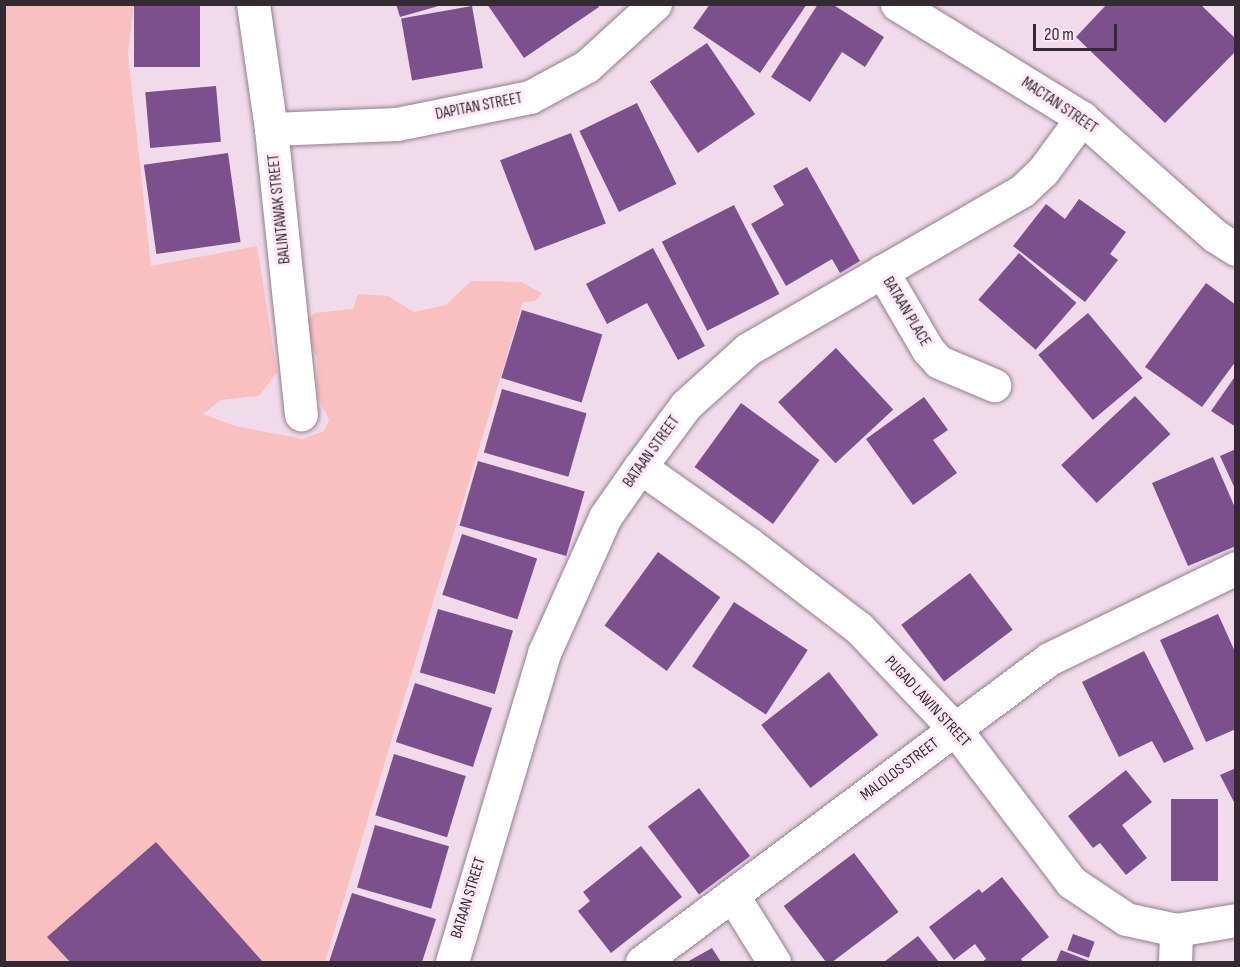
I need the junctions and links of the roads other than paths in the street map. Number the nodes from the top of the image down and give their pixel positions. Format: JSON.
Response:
{"nodes":[{"id":1,"x":253,"y":4,"type":"edge"},
{"id":2,"x":655,"y":4,"type":"edge"},
{"id":3,"x":897,"y":4,"type":"edge"},
{"id":4,"x":1082,"y":118,"type":"junction"},
{"id":5,"x":271,"y":129,"type":"junction"},
{"id":6,"x":1236,"y":249,"type":"edge"},
{"id":7,"x":882,"y":271,"type":"junction"},
{"id":8,"x":994,"y":385,"type":"dead end"},
{"id":9,"x":301,"y":414,"type":"dead end"},
{"id":10,"x":640,"y":467,"type":"junction"},
{"id":11,"x":1236,"y":568,"type":"edge"},
{"id":12,"x":955,"y":729,"type":"junction"},
{"id":13,"x":733,"y":896,"type":"junction"},
{"id":14,"x":1236,"y":920,"type":"edge"},
{"id":15,"x":1176,"y":930,"type":"junction"},
{"id":16,"x":452,"y":963,"type":"edge"},
{"id":17,"x":642,"y":963,"type":"edge"},
{"id":18,"x":774,"y":963,"type":"edge"},
{"id":19,"x":1175,"y":963,"type":"edge"}],
"edges":[{"from":1,"to":5,"type":"street","name":"BALINTAWAK STREET"},
{"from":2,"to":5,"type":"street","name":"DAPITAN STREET"},
{"from":3,"to":4,"type":"street","name":"MACTAN STREET"},
{"from":4,"to":6,"type":"street","name":"MACTAN STREET"},
{"from":4,"to":7,"type":"street","name":"BATAAN STREET"},
{"from":5,"to":9,"type":"street","name":"BALINTAWAK STREET"},
{"from":7,"to":8,"type":"street","name":"BATAAN PLACE"},
{"from":7,"to":10,"type":"street","name":"BATAAN STREET"},
{"from":10,"to":12,"type":"street","name":"PUGAD LAWIN STREET"},
{"from":10,"to":16,"type":"street","name":"BATAAN STREET"},
{"from":11,"to":12,"type":"street","name":"MALOLOS STREET"},
{"from":12,"to":13,"type":"street","name":"MALOLOS STREET"},
{"from":12,"to":15,"type":"street","name":"PUGAD LAWIN STREET"},
{"from":13,"to":17,"type":"street","name":"MALOLOS STREET"},
{"from":13,"to":18,"type":"street"},
{"from":14,"to":15,"type":"street","name":"PUGAD LAWIN STREET"},
{"from":15,"to":19,"type":"street"}]}
